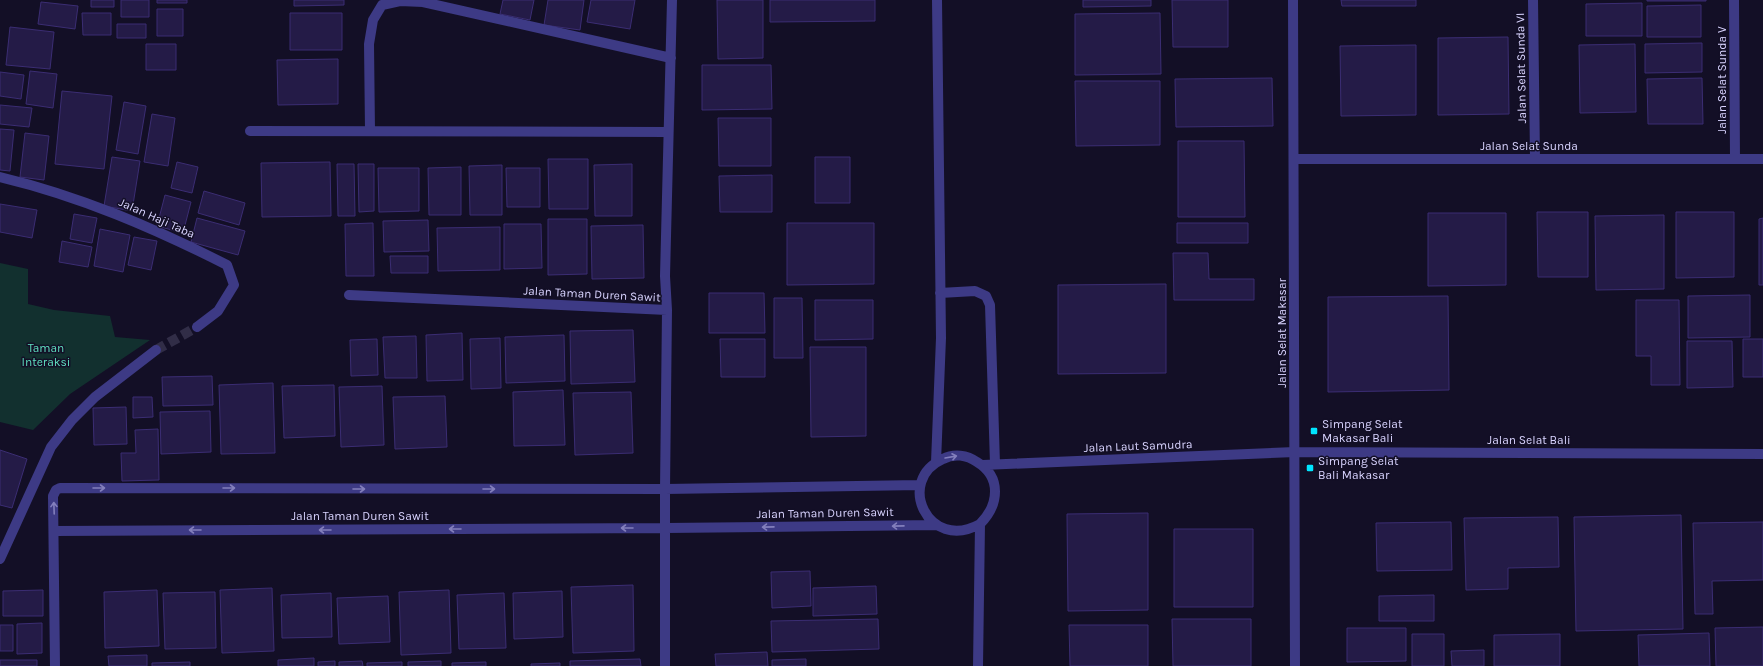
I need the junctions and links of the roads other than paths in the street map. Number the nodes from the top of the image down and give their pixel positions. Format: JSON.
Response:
{"nodes":[{"id":1,"x":672,"y":0,"type":"edge"},
{"id":2,"x":937,"y":0,"type":"edge"},
{"id":3,"x":1293,"y":0,"type":"edge"},
{"id":4,"x":1534,"y":0,"type":"edge"},
{"id":5,"x":1734,"y":0,"type":"edge"},
{"id":6,"x":671,"y":58,"type":"junction"},
{"id":7,"x":250,"y":131,"type":"dead end"},
{"id":8,"x":370,"y":131,"type":"junction"},
{"id":9,"x":668,"y":132,"type":"junction"},
{"id":10,"x":1294,"y":159,"type":"junction"},
{"id":11,"x":1536,"y":159,"type":"junction"},
{"id":12,"x":1735,"y":159,"type":"junction"},
{"id":13,"x":1763,"y":159,"type":"edge"},
{"id":14,"x":0,"y":177,"type":"edge"},
{"id":15,"x":940,"y":293,"type":"junction"},
{"id":16,"x":349,"y":295,"type":"dead end"},
{"id":17,"x":667,"y":310,"type":"junction"},
{"id":18,"x":197,"y":327,"type":"tunnel mouth"},
{"id":19,"x":156,"y":350,"type":"tunnel mouth"},
{"id":20,"x":1295,"y":452,"type":"junction"},
{"id":21,"x":1763,"y":454,"type":"edge"},
{"id":22,"x":936,"y":462,"type":"junction"},
{"id":23,"x":995,"y":464,"type":"junction"},
{"id":24,"x":983,"y":465,"type":"junction"},
{"id":25,"x":920,"y":486,"type":"junction"},
{"id":26,"x":664,"y":489,"type":"junction"},
{"id":27,"x":980,"y":524,"type":"junction"},
{"id":28,"x":937,"y":525,"type":"junction"},
{"id":29,"x":666,"y":528,"type":"junction"},
{"id":30,"x":54,"y":531,"type":"junction"},
{"id":31,"x":0,"y":559,"type":"edge"},
{"id":32,"x":55,"y":666,"type":"edge"},
{"id":33,"x":665,"y":666,"type":"edge"},
{"id":34,"x":978,"y":666,"type":"edge"},
{"id":35,"x":1295,"y":666,"type":"edge"}],
"edges":[{"from":1,"to":6,"type":"street","name":"Jalan Taman Duren Sawit"},
{"from":2,"to":15,"type":"street"},
{"from":3,"to":10,"type":"street","name":"Jalan Selat Makasar"},
{"from":4,"to":11,"type":"street","name":"Jalan Selat Sunda VI"},
{"from":5,"to":12,"type":"street","name":"Jalan Selat Sunda V"},
{"from":6,"to":8,"type":"street"},
{"from":6,"to":9,"type":"street","name":"Jalan Taman Duren Sawit"},
{"from":7,"to":8,"type":"street"},
{"from":8,"to":9,"type":"street"},
{"from":9,"to":17,"type":"street","name":"Jalan Taman Duren Sawit"},
{"from":10,"to":11,"type":"street","name":"Jalan Selat Sunda"},
{"from":10,"to":20,"type":"street","name":"Jalan Selat Makasar"},
{"from":11,"to":12,"type":"street","name":"Jalan Selat Sunda"},
{"from":12,"to":13,"type":"street","name":"Jalan Selat Sunda"},
{"from":14,"to":18,"type":"street","name":"Jalan Haji Taba"},
{"from":15,"to":22,"type":"street"},
{"from":15,"to":23,"type":"street"},
{"from":16,"to":17,"type":"street","name":"Jalan Taman Duren Sawit"},
{"from":17,"to":26,"type":"street","name":"Jalan Taman Duren Sawit"},
{"from":19,"to":31,"type":"street"},
{"from":20,"to":21,"type":"street","name":"Jalan Selat Bali"},
{"from":20,"to":23,"type":"street","name":"Jalan Laut Samudra"},
{"from":20,"to":35,"type":"street","name":"Jalan Selat Makasar"},
{"from":22,"to":24,"type":"street","one_way":true},
{"from":22,"to":25,"type":"street"},
{"from":23,"to":24,"type":"street","name":"Jalan Laut Samudra"},
{"from":24,"to":27,"type":"street"},
{"from":25,"to":26,"type":"street"},
{"from":25,"to":28,"type":"street"},
{"from":26,"to":29,"type":"street","name":"Jalan Taman Duren Sawit"},
{"from":30,"to":26,"type":"street","one_way":true},
{"from":27,"to":28,"type":"street"},
{"from":27,"to":34,"type":"street"},
{"from":28,"to":29,"type":"street","name":"Jalan Taman Duren Sawit","one_way":true},
{"from":29,"to":30,"type":"street","name":"Jalan Taman Duren Sawit","one_way":true},
{"from":29,"to":33,"type":"street","name":"Jalan Taman Duren Sawit"},
{"from":30,"to":32,"type":"street"}]}
